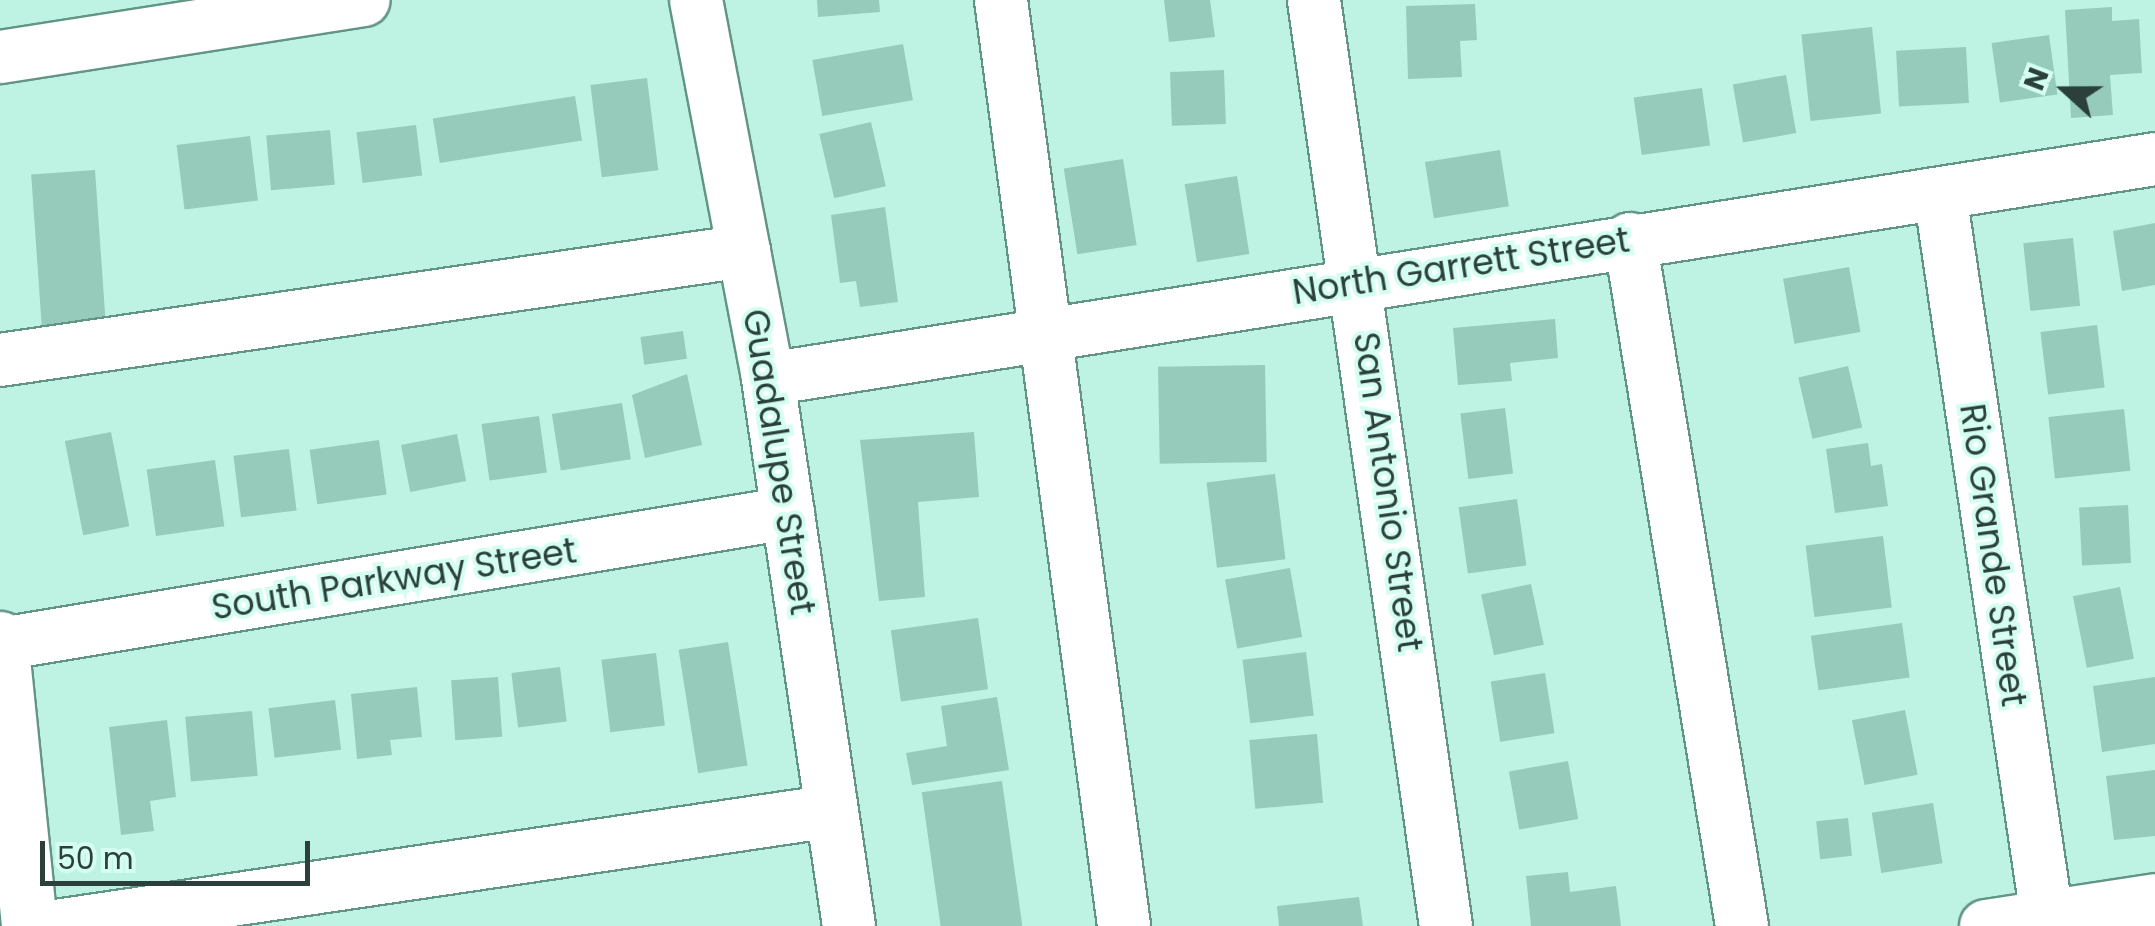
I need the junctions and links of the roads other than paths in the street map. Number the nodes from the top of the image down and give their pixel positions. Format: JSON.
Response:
{"nodes":[{"id":1,"x":364,"y":0,"type":"edge"},
{"id":2,"x":696,"y":0,"type":"edge"},
{"id":3,"x":1001,"y":0,"type":"edge"},
{"id":4,"x":1314,"y":0,"type":"edge"},
{"id":5,"x":0,"y":57,"type":"edge"},
{"id":6,"x":2155,"y":159,"type":"edge"},
{"id":7,"x":1940,"y":194,"type":"junction"},
{"id":8,"x":1630,"y":240,"type":"junction"},
{"id":9,"x":744,"y":252,"type":"junction"},
{"id":10,"x":1359,"y":280,"type":"junction"},
{"id":11,"x":1045,"y":332,"type":"junction"},
{"id":12,"x":0,"y":360,"type":"edge"},
{"id":13,"x":768,"y":379,"type":"junction"},
{"id":14,"x":788,"y":514,"type":"junction"},
{"id":15,"x":0,"y":642,"type":"edge"},
{"id":16,"x":832,"y":811,"type":"junction"},
{"id":17,"x":2155,"y":900,"type":"edge"},
{"id":18,"x":2047,"y":917,"type":"junction"},
{"id":19,"x":28,"y":926,"type":"edge"},
{"id":20,"x":56,"y":926,"type":"edge"},
{"id":21,"x":849,"y":926,"type":"edge"},
{"id":22,"x":1124,"y":926,"type":"edge"},
{"id":23,"x":1446,"y":926,"type":"edge"},
{"id":24,"x":1742,"y":926,"type":"edge"},
{"id":25,"x":1986,"y":926,"type":"edge"}],
"edges":[{"from":1,"to":5,"type":"street"},
{"from":2,"to":9,"type":"street","name":"Guadalupe Street"},
{"from":3,"to":11,"type":"street"},
{"from":4,"to":10,"type":"street","name":"San Antonio Street"},
{"from":6,"to":7,"type":"street","name":"North Garrett Street"},
{"from":7,"to":8,"type":"street","name":"North Garrett Street"},
{"from":7,"to":18,"type":"street","name":"Rio Grande Street"},
{"from":8,"to":10,"type":"street","name":"North Garrett Street"},
{"from":8,"to":24,"type":"street"},
{"from":9,"to":12,"type":"street"},
{"from":9,"to":13,"type":"street","name":"Guadalupe Street"},
{"from":10,"to":11,"type":"street","name":"North Garrett Street"},
{"from":10,"to":23,"type":"street","name":"San Antonio Street"},
{"from":11,"to":13,"type":"street","name":"North Garrett Street"},
{"from":11,"to":22,"type":"street"},
{"from":13,"to":14,"type":"street","name":"Guadalupe Street"},
{"from":14,"to":15,"type":"street","name":"South Parkway Street"},
{"from":14,"to":16,"type":"street","name":"Guadalupe Street"},
{"from":15,"to":19,"type":"main road"},
{"from":16,"to":20,"type":"street"},
{"from":16,"to":21,"type":"street","name":"Guadalupe Street"},
{"from":17,"to":18,"type":"street"},
{"from":18,"to":25,"type":"street"}]}
